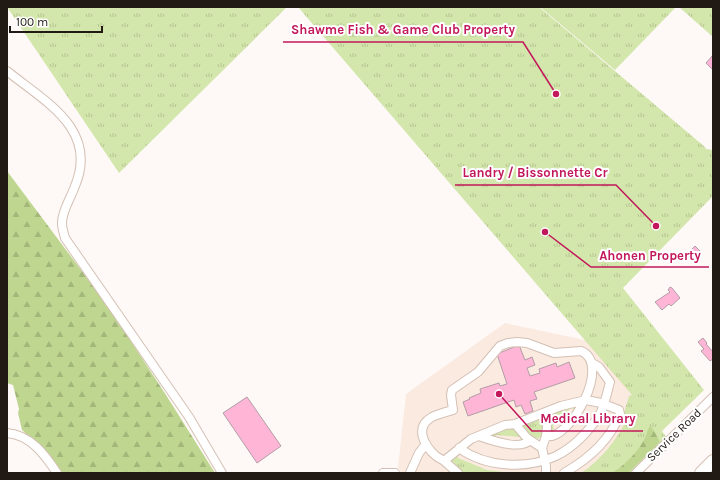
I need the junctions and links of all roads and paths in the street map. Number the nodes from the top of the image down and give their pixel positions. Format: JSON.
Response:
{"nodes":[{"id":1,"x":7,"y":71,"type":"edge"},
{"id":2,"x":592,"y":363,"type":"junction"},
{"id":3,"x":713,"y":398,"type":"edge"},
{"id":4,"x":586,"y":400,"type":"junction"},
{"id":5,"x":605,"y":404,"type":"junction"},
{"id":6,"x":545,"y":413,"type":"junction"},
{"id":7,"x":515,"y":424,"type":"junction"},
{"id":8,"x":7,"y":433,"type":"edge"},
{"id":9,"x":479,"y":436,"type":"junction"},
{"id":10,"x":546,"y":436,"type":"junction"},
{"id":11,"x":530,"y":440,"type":"junction"},
{"id":12,"x":426,"y":444,"type":"junction"},
{"id":13,"x":459,"y":448,"type":"junction"},
{"id":14,"x":542,"y":448,"type":"junction"},
{"id":15,"x":545,"y":460,"type":"junction"},
{"id":16,"x":444,"y":461,"type":"junction"},
{"id":17,"x":713,"y":461,"type":"edge"},
{"id":18,"x":58,"y":473,"type":"edge"},
{"id":19,"x":222,"y":473,"type":"edge"},
{"id":20,"x":383,"y":473,"type":"edge"},
{"id":21,"x":395,"y":473,"type":"edge"},
{"id":22,"x":410,"y":473,"type":"edge"},
{"id":23,"x":458,"y":473,"type":"edge"},
{"id":24,"x":546,"y":473,"type":"edge"},
{"id":25,"x":564,"y":473,"type":"edge"},
{"id":26,"x":636,"y":473,"type":"edge"},
{"id":27,"x":701,"y":473,"type":"edge"}],
"edges":[{"from":1,"to":19,"type":"street"},
{"from":2,"to":4,"type":"street"},
{"from":2,"to":5,"type":"street"},
{"from":2,"to":12,"type":"street"},
{"from":3,"to":26,"type":"street","name":"Service Road"},
{"from":4,"to":5,"type":"street"},
{"from":4,"to":6,"type":"street"},
{"from":4,"to":10,"type":"street"},
{"from":5,"to":15,"type":"street"},
{"from":5,"to":25,"type":"street"},
{"from":6,"to":7,"type":"street"},
{"from":6,"to":10,"type":"street"},
{"from":7,"to":9,"type":"street"},
{"from":7,"to":11,"type":"street"},
{"from":8,"to":18,"type":"street"},
{"from":9,"to":11,"type":"street"},
{"from":9,"to":13,"type":"street"},
{"from":10,"to":14,"type":"street"},
{"from":11,"to":14,"type":"street"},
{"from":12,"to":16,"type":"street"},
{"from":12,"to":22,"type":"street"},
{"from":13,"to":15,"type":"street"},
{"from":13,"to":16,"type":"street"},
{"from":14,"to":15,"type":"street"},
{"from":15,"to":24,"type":"street"},
{"from":16,"to":23,"type":"street"},
{"from":17,"to":27,"type":"highway"},
{"from":20,"to":21,"type":"street"}]}
